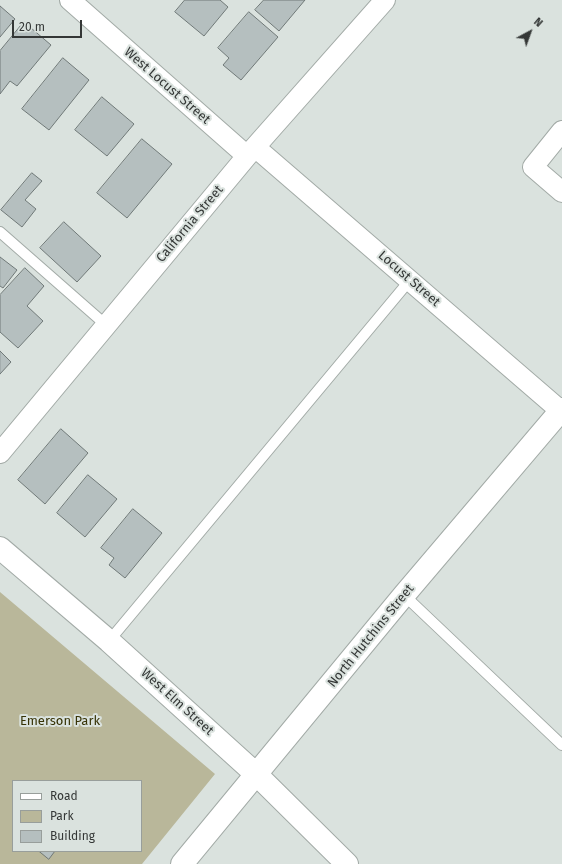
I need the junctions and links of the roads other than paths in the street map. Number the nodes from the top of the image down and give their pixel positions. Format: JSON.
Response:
{"nodes":[{"id":1,"x":70,"y":0,"type":"edge"},
{"id":2,"x":385,"y":0,"type":"edge"},
{"id":3,"x":562,"y":131,"type":"edge"},
{"id":4,"x":251,"y":151,"type":"junction"},
{"id":5,"x":562,"y":192,"type":"edge"},
{"id":6,"x":0,"y":232,"type":"edge"},
{"id":7,"x":410,"y":280,"type":"junction"},
{"id":8,"x":106,"y":325,"type":"junction"},
{"id":9,"x":562,"y":411,"type":"edge"},
{"id":10,"x":0,"y":453,"type":"edge"},
{"id":11,"x":0,"y":548,"type":"edge"},
{"id":12,"x":404,"y":595,"type":"junction"},
{"id":13,"x":109,"y":641,"type":"junction"},
{"id":14,"x":562,"y":745,"type":"edge"},
{"id":15,"x":257,"y":775,"type":"junction"},
{"id":16,"x":182,"y":864,"type":"edge"},
{"id":17,"x":347,"y":864,"type":"edge"}],
"edges":[{"from":1,"to":4,"type":"street","name":"West Locust Street"},
{"from":2,"to":4,"type":"street","name":"California Street"},
{"from":3,"to":5,"type":"street"},
{"from":4,"to":7,"type":"street","name":"Locust Street"},
{"from":4,"to":8,"type":"street","name":"California Street"},
{"from":6,"to":8,"type":"lane"},
{"from":7,"to":9,"type":"street","name":"Locust Street"},
{"from":7,"to":13,"type":"lane"},
{"from":8,"to":10,"type":"street","name":"California Street"},
{"from":9,"to":12,"type":"street","name":"North Hutchins Street"},
{"from":11,"to":13,"type":"street","name":"West Elm Street"},
{"from":12,"to":14,"type":"lane"},
{"from":12,"to":15,"type":"street","name":"North Hutchins Street"},
{"from":13,"to":15,"type":"street","name":"West Elm Street"},
{"from":15,"to":16,"type":"street","name":"North Hutchins Street"},
{"from":15,"to":17,"type":"street","name":"West Elm Street"}]}
